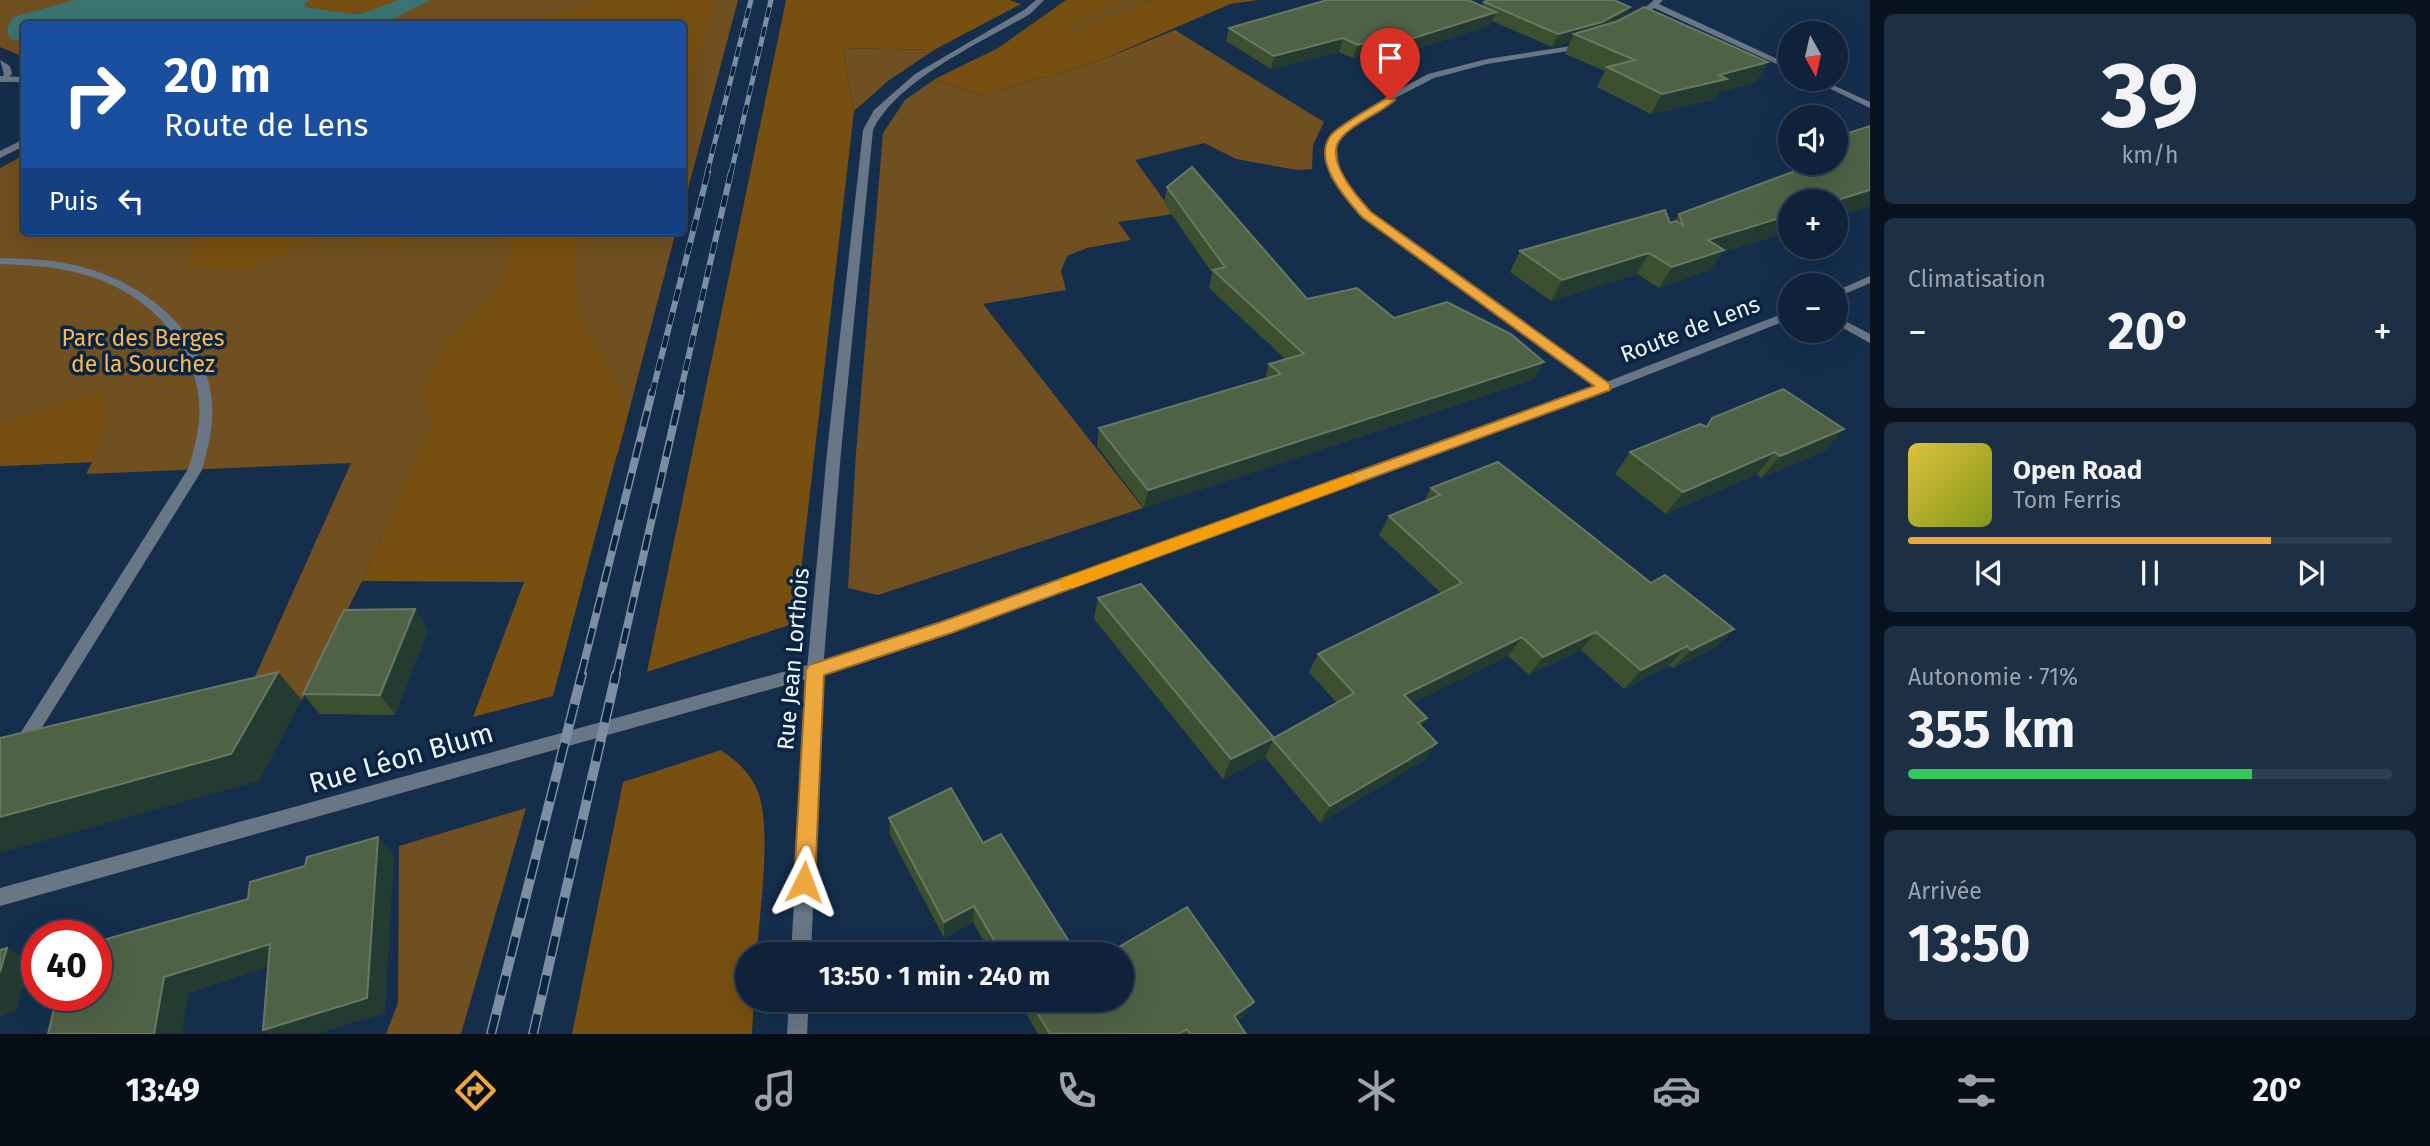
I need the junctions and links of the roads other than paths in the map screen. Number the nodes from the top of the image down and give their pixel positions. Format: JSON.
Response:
{"nodes":[{"id":1,"x":1040,"y":0,"type":"edge"},
{"id":2,"x":1657,"y":2,"type":"edge"},
{"id":3,"x":1625,"y":30,"type":"edge"},
{"id":4,"x":1593,"y":43,"type":"edge"},
{"id":5,"x":0,"y":62,"type":"edge"},
{"id":6,"x":1778,"y":62,"type":"edge"},
{"id":7,"x":2,"y":79,"type":"edge"},
{"id":8,"x":21,"y":80,"type":"edge"},
{"id":9,"x":1841,"y":91,"type":"edge"},
{"id":10,"x":1870,"y":104,"type":"edge"},
{"id":11,"x":21,"y":144,"type":"edge"},
{"id":12,"x":0,"y":155,"type":"edge"},
{"id":13,"x":0,"y":261,"type":"edge"},
{"id":14,"x":1870,"y":279,"type":"edge"},
{"id":15,"x":1848,"y":289,"type":"edge"},
{"id":16,"x":1778,"y":320,"type":"edge"},
{"id":17,"x":1848,"y":326,"type":"edge"},
{"id":18,"x":1870,"y":339,"type":"edge"},
{"id":19,"x":1605,"y":387,"type":"junction"},
{"id":20,"x":816,"y":670,"type":"junction"},
{"id":21,"x":22,"y":746,"type":"edge"},
{"id":22,"x":0,"y":897,"type":"edge"},
{"id":23,"x":802,"y":942,"type":"edge"},
{"id":24,"x":798,"y":1012,"type":"edge"},
{"id":25,"x":797,"y":1034,"type":"edge"}],
"edges":[{"from":1,"to":20,"type":"street","name":"Rue Jean Lorthois"},
{"from":2,"to":3,"type":"street"},
{"from":2,"to":6,"type":"street"},
{"from":4,"to":19,"type":"street"},
{"from":5,"to":7,"type":"street"},
{"from":7,"to":8,"type":"street"},
{"from":9,"to":10,"type":"street"},
{"from":11,"to":12,"type":"street"},
{"from":13,"to":21,"type":"street"},
{"from":14,"to":15,"type":"street"},
{"from":16,"to":19,"type":"street","name":"Route de Lens"},
{"from":17,"to":18,"type":"street"},
{"from":19,"to":20,"type":"street","name":"Route de Lens"},
{"from":20,"to":22,"type":"street","name":"Rue Léon Blum"},
{"from":20,"to":23,"type":"street","name":"Rue Jean Lorthois"},
{"from":24,"to":25,"type":"street"}]}
